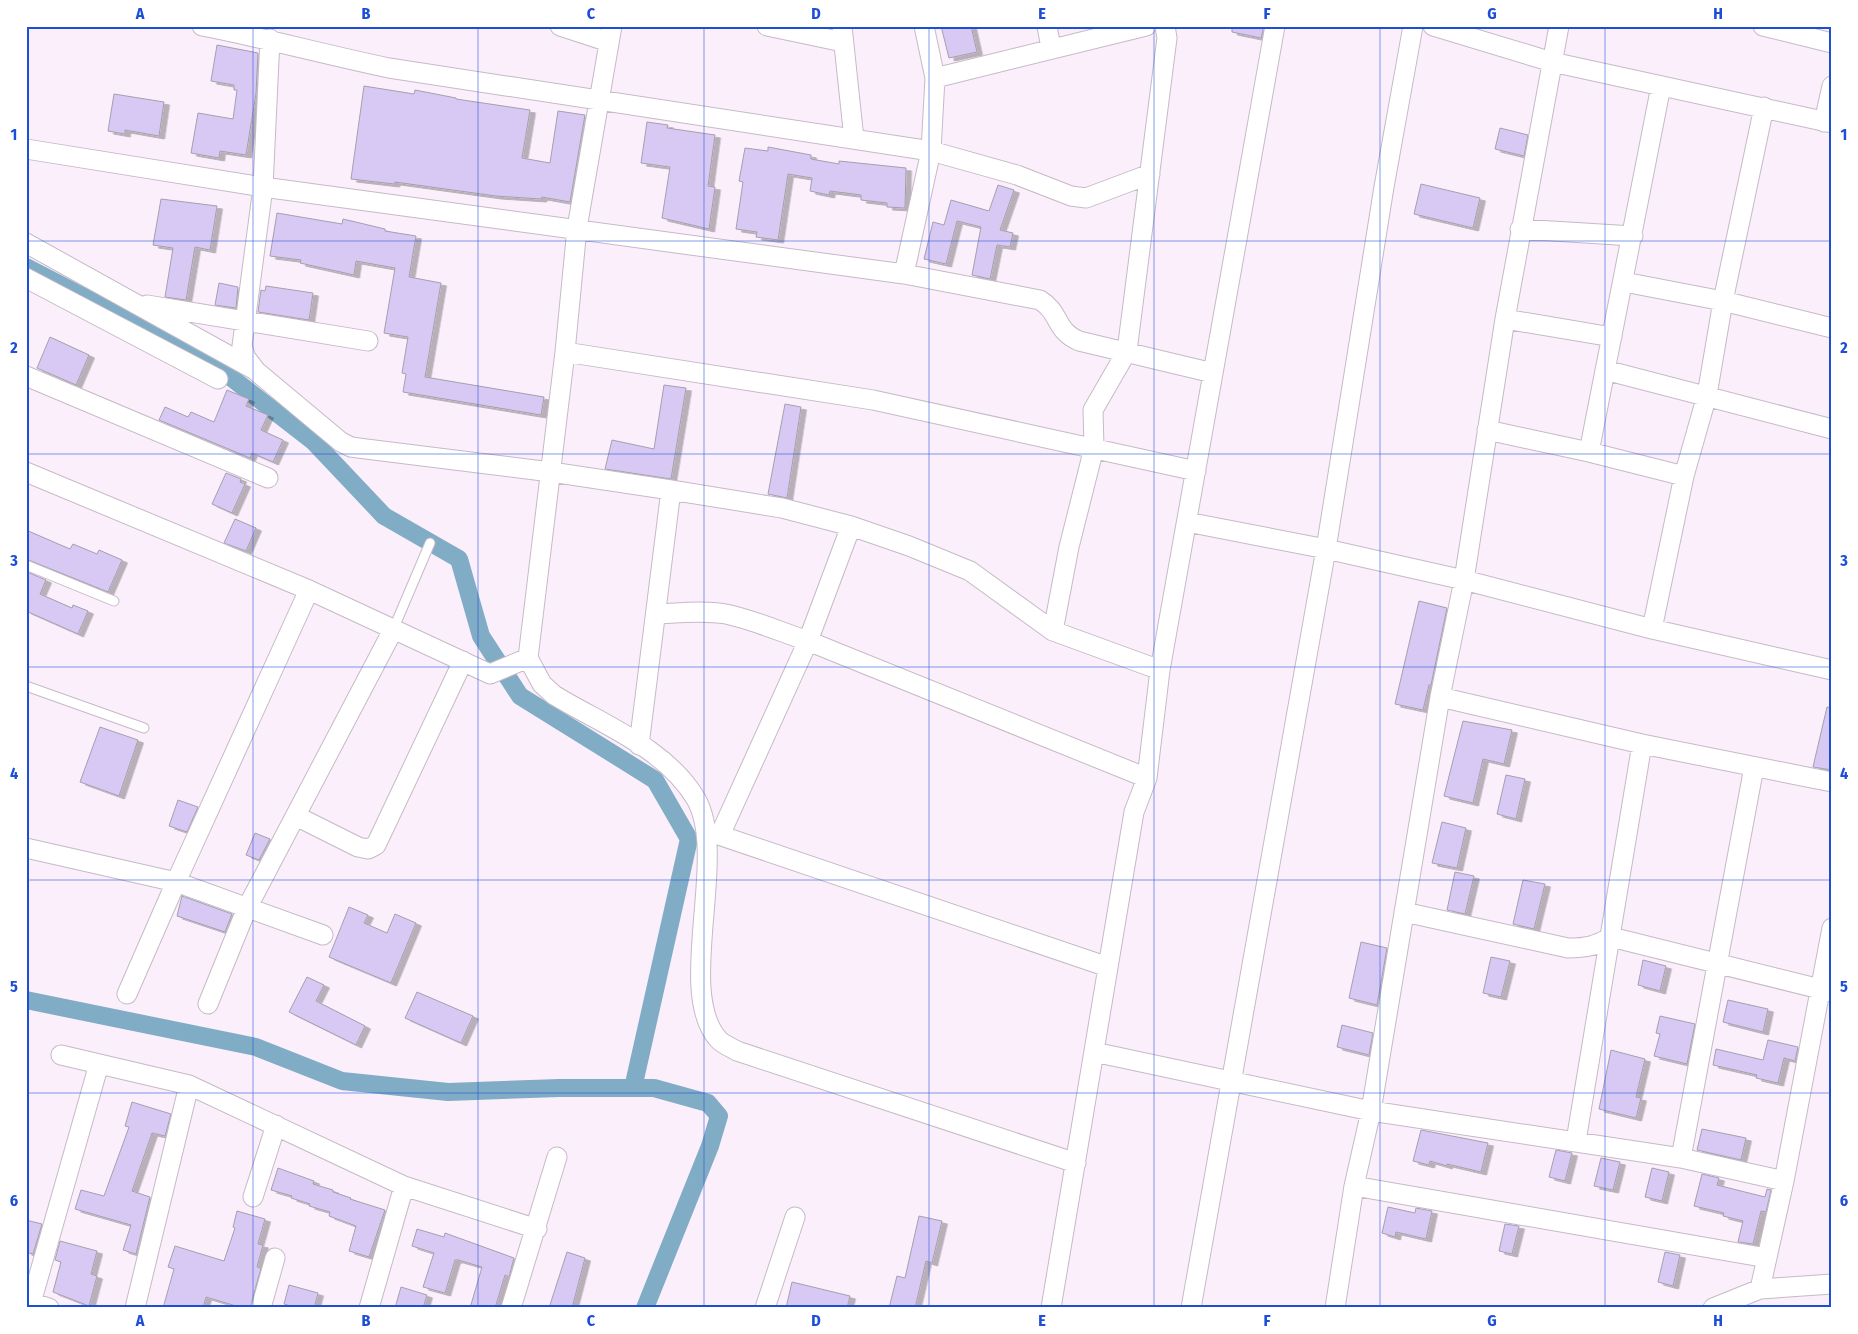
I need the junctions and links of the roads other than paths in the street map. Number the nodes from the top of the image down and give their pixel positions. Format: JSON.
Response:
{"nodes":[{"id":1,"x":202,"y":26,"type":"edge"},
{"id":2,"x":560,"y":26,"type":"edge"},
{"id":3,"x":767,"y":26,"type":"edge"},
{"id":4,"x":924,"y":26,"type":"edge"},
{"id":5,"x":1047,"y":26,"type":"edge"},
{"id":6,"x":1146,"y":26,"type":"edge"},
{"id":7,"x":1275,"y":26,"type":"edge"},
{"id":8,"x":1413,"y":26,"type":"edge"},
{"id":9,"x":1433,"y":26,"type":"edge"},
{"id":10,"x":1559,"y":26,"type":"edge"},
{"id":11,"x":1762,"y":26,"type":"edge"},
{"id":12,"x":1170,"y":30,"type":"edge"},
{"id":13,"x":610,"y":34,"type":"edge"},
{"id":14,"x":842,"y":34,"type":"edge"},
{"id":15,"x":270,"y":39,"type":"junction"},
{"id":16,"x":1832,"y":43,"type":"edge"},
{"id":17,"x":1051,"y":48,"type":"junction"},
{"id":18,"x":1552,"y":62,"type":"junction"},
{"id":19,"x":935,"y":78,"type":"junction"},
{"id":20,"x":1661,"y":86,"type":"junction"},
{"id":21,"x":1832,"y":86,"type":"edge"},
{"id":22,"x":599,"y":102,"type":"junction"},
{"id":23,"x":1764,"y":107,"type":"junction"},
{"id":24,"x":1828,"y":122,"type":"edge"},
{"id":25,"x":854,"y":140,"type":"junction"},
{"id":26,"x":26,"y":149,"type":"edge"},
{"id":27,"x":931,"y":151,"type":"junction"},
{"id":28,"x":1150,"y":174,"type":"junction"},
{"id":29,"x":263,"y":186,"type":"junction"},
{"id":30,"x":577,"y":228,"type":"junction"},
{"id":31,"x":1520,"y":230,"type":"junction"},
{"id":32,"x":1633,"y":236,"type":"junction"},
{"id":33,"x":26,"y":243,"type":"edge"},
{"id":34,"x":904,"y":274,"type":"junction"},
{"id":35,"x":26,"y":278,"type":"edge"},
{"id":36,"x":1624,"y":282,"type":"junction"},
{"id":37,"x":1723,"y":301,"type":"junction"},
{"id":38,"x":133,"y":303,"type":"junction"},
{"id":39,"x":1505,"y":319,"type":"junction"},
{"id":40,"x":244,"y":320,"type":"junction"},
{"id":41,"x":1832,"y":328,"type":"edge"},
{"id":42,"x":1612,"y":336,"type":"junction"},
{"id":43,"x":368,"y":341,"type":"dead end"},
{"id":44,"x":1127,"y":351,"type":"junction"},
{"id":45,"x":565,"y":352,"type":"junction"},
{"id":46,"x":1605,"y":370,"type":"junction"},
{"id":47,"x":256,"y":371,"type":"junction"},
{"id":48,"x":1213,"y":373,"type":"junction"},
{"id":49,"x":26,"y":376,"type":"edge"},
{"id":50,"x":218,"y":379,"type":"dead end"},
{"id":51,"x":1707,"y":395,"type":"junction"},
{"id":52,"x":1832,"y":429,"type":"edge"},
{"id":53,"x":1487,"y":430,"type":"junction"},
{"id":54,"x":1094,"y":448,"type":"junction"},
{"id":55,"x":1589,"y":452,"type":"junction"},
{"id":56,"x":1196,"y":471,"type":"junction"},
{"id":57,"x":26,"y":472,"type":"edge"},
{"id":58,"x":551,"y":472,"type":"junction"},
{"id":59,"x":1684,"y":476,"type":"junction"},
{"id":60,"x":268,"y":478,"type":"dead end"},
{"id":61,"x":671,"y":490,"type":"junction"},
{"id":62,"x":1186,"y":522,"type":"junction"},
{"id":63,"x":851,"y":526,"type":"junction"},
{"id":64,"x":430,"y":543,"type":"dead end"},
{"id":65,"x":1326,"y":549,"type":"junction"},
{"id":66,"x":26,"y":565,"type":"edge"},
{"id":67,"x":1464,"y":580,"type":"junction"},
{"id":68,"x":309,"y":590,"type":"junction"},
{"id":69,"x":114,"y":601,"type":"dead end"},
{"id":70,"x":656,"y":614,"type":"junction"},
{"id":71,"x":1652,"y":629,"type":"junction"},
{"id":72,"x":393,"y":630,"type":"junction"},
{"id":73,"x":1053,"y":632,"type":"junction"},
{"id":74,"x":808,"y":641,"type":"junction"},
{"id":75,"x":524,"y":659,"type":"junction"},
{"id":76,"x":463,"y":661,"type":"junction"},
{"id":77,"x":1160,"y":670,"type":"junction"},
{"id":78,"x":1832,"y":670,"type":"edge"},
{"id":79,"x":26,"y":686,"type":"edge"},
{"id":80,"x":1440,"y":697,"type":"junction"},
{"id":81,"x":144,"y":728,"type":"dead end"},
{"id":82,"x":1642,"y":744,"type":"junction"},
{"id":83,"x":639,"y":745,"type":"junction"},
{"id":84,"x":1754,"y":767,"type":"junction"},
{"id":85,"x":1146,"y":778,"type":"junction"},
{"id":86,"x":1832,"y":782,"type":"edge"},
{"id":87,"x":296,"y":816,"type":"junction"},
{"id":88,"x":713,"y":833,"type":"junction"},
{"id":89,"x":26,"y":848,"type":"edge"},
{"id":90,"x":176,"y":882,"type":"junction"},
{"id":91,"x":247,"y":908,"type":"junction"},
{"id":92,"x":1404,"y":912,"type":"junction"},
{"id":93,"x":1832,"y":928,"type":"edge"},
{"id":94,"x":323,"y":935,"type":"dead end"},
{"id":95,"x":1611,"y":937,"type":"junction"},
{"id":96,"x":1719,"y":964,"type":"junction"},
{"id":97,"x":1108,"y":967,"type":"junction"},
{"id":98,"x":1827,"y":991,"type":"edge"},
{"id":99,"x":127,"y":994,"type":"dead end"},
{"id":100,"x":208,"y":1004,"type":"dead end"},
{"id":101,"x":1094,"y":1052,"type":"junction"},
{"id":102,"x":61,"y":1055,"type":"dead end"},
{"id":103,"x":99,"y":1064,"type":"junction"},
{"id":104,"x":1232,"y":1082,"type":"junction"},
{"id":105,"x":189,"y":1085,"type":"junction"},
{"id":106,"x":1371,"y":1112,"type":"junction"},
{"id":107,"x":276,"y":1125,"type":"junction"},
{"id":108,"x":1576,"y":1141,"type":"junction"},
{"id":109,"x":557,"y":1156,"type":"dead end"},
{"id":110,"x":1682,"y":1158,"type":"junction"},
{"id":111,"x":1076,"y":1163,"type":"junction"},
{"id":112,"x":1784,"y":1181,"type":"junction"},
{"id":113,"x":404,"y":1186,"type":"junction"},
{"id":114,"x":1354,"y":1186,"type":"junction"},
{"id":115,"x":253,"y":1198,"type":"dead end"},
{"id":116,"x":795,"y":1217,"type":"dead end"},
{"id":117,"x":537,"y":1229,"type":"junction"},
{"id":118,"x":275,"y":1258,"type":"dead end"},
{"id":119,"x":1767,"y":1258,"type":"junction"},
{"id":120,"x":1832,"y":1284,"type":"edge"},
{"id":121,"x":1760,"y":1288,"type":"junction"},
{"id":122,"x":29,"y":1302,"type":"edge"},
{"id":123,"x":49,"y":1308,"type":"edge"},
{"id":124,"x":135,"y":1308,"type":"edge"},
{"id":125,"x":261,"y":1308,"type":"edge"},
{"id":126,"x":368,"y":1308,"type":"edge"},
{"id":127,"x":511,"y":1308,"type":"edge"},
{"id":128,"x":765,"y":1308,"type":"edge"},
{"id":129,"x":1051,"y":1308,"type":"edge"},
{"id":130,"x":1191,"y":1308,"type":"edge"},
{"id":131,"x":1335,"y":1308,"type":"edge"},
{"id":132,"x":1713,"y":1308,"type":"edge"}],
"edges":[{"from":1,"to":15,"type":"street"},
{"from":2,"to":13,"type":"street"},
{"from":3,"to":14,"type":"street"},
{"from":4,"to":19,"type":"street"},
{"from":5,"to":17,"type":"street"},
{"from":6,"to":17,"type":"street"},
{"from":7,"to":48,"type":"street"},
{"from":8,"to":65,"type":"street"},
{"from":9,"to":18,"type":"street"},
{"from":10,"to":18,"type":"street"},
{"from":11,"to":16,"type":"street"},
{"from":12,"to":28,"type":"street"},
{"from":13,"to":22,"type":"street"},
{"from":14,"to":25,"type":"street"},
{"from":15,"to":22,"type":"street"},
{"from":15,"to":29,"type":"street"},
{"from":17,"to":19,"type":"street"},
{"from":18,"to":20,"type":"street"},
{"from":18,"to":31,"type":"street"},
{"from":19,"to":27,"type":"street"},
{"from":20,"to":23,"type":"street"},
{"from":20,"to":32,"type":"street"},
{"from":21,"to":24,"type":"street"},
{"from":22,"to":25,"type":"street"},
{"from":22,"to":30,"type":"street"},
{"from":23,"to":24,"type":"street"},
{"from":23,"to":37,"type":"street"},
{"from":25,"to":27,"type":"street"},
{"from":26,"to":29,"type":"street"},
{"from":27,"to":28,"type":"street"},
{"from":27,"to":34,"type":"street"},
{"from":28,"to":44,"type":"street"},
{"from":29,"to":30,"type":"street"},
{"from":29,"to":40,"type":"street"},
{"from":30,"to":34,"type":"street"},
{"from":30,"to":45,"type":"street"},
{"from":31,"to":32,"type":"street"},
{"from":31,"to":39,"type":"street"},
{"from":32,"to":36,"type":"street"},
{"from":33,"to":38,"type":"street"},
{"from":34,"to":44,"type":"street"},
{"from":35,"to":50,"type":"street"},
{"from":36,"to":37,"type":"street"},
{"from":36,"to":42,"type":"street"},
{"from":37,"to":41,"type":"street"},
{"from":37,"to":51,"type":"street"},
{"from":38,"to":40,"type":"street"},
{"from":38,"to":47,"type":"street"},
{"from":39,"to":42,"type":"street"},
{"from":39,"to":53,"type":"street"},
{"from":40,"to":43,"type":"street"},
{"from":40,"to":47,"type":"street"},
{"from":42,"to":46,"type":"street"},
{"from":44,"to":48,"type":"street"},
{"from":44,"to":54,"type":"street"},
{"from":45,"to":54,"type":"street"},
{"from":45,"to":58,"type":"street"},
{"from":46,"to":51,"type":"street"},
{"from":46,"to":55,"type":"street"},
{"from":47,"to":58,"type":"street"},
{"from":48,"to":56,"type":"street"},
{"from":49,"to":60,"type":"street"},
{"from":51,"to":52,"type":"street"},
{"from":51,"to":59,"type":"street"},
{"from":53,"to":55,"type":"street"},
{"from":53,"to":67,"type":"street"},
{"from":54,"to":56,"type":"street"},
{"from":54,"to":73,"type":"street"},
{"from":55,"to":59,"type":"street"},
{"from":56,"to":62,"type":"street"},
{"from":57,"to":68,"type":"street"},
{"from":58,"to":61,"type":"street"},
{"from":58,"to":75,"type":"street"},
{"from":59,"to":71,"type":"street"},
{"from":61,"to":63,"type":"street"},
{"from":61,"to":70,"type":"street"},
{"from":62,"to":65,"type":"street"},
{"from":62,"to":77,"type":"street"},
{"from":63,"to":73,"type":"street"},
{"from":63,"to":74,"type":"street"},
{"from":64,"to":72,"type":"lane"},
{"from":65,"to":67,"type":"street"},
{"from":65,"to":104,"type":"street"},
{"from":66,"to":69,"type":"lane"},
{"from":67,"to":71,"type":"street"},
{"from":67,"to":80,"type":"street"},
{"from":68,"to":72,"type":"street"},
{"from":68,"to":90,"type":"street"},
{"from":70,"to":74,"type":"street"},
{"from":70,"to":83,"type":"street"},
{"from":71,"to":78,"type":"street"},
{"from":72,"to":76,"type":"street"},
{"from":72,"to":87,"type":"street"},
{"from":73,"to":77,"type":"street"},
{"from":74,"to":85,"type":"street"},
{"from":74,"to":88,"type":"street"},
{"from":75,"to":76,"type":"street"},
{"from":75,"to":83,"type":"street"},
{"from":76,"to":87,"type":"street"},
{"from":77,"to":85,"type":"street"},
{"from":79,"to":81,"type":"lane"},
{"from":80,"to":82,"type":"street"},
{"from":80,"to":92,"type":"street"},
{"from":82,"to":84,"type":"street"},
{"from":82,"to":95,"type":"street"},
{"from":83,"to":88,"type":"street"},
{"from":84,"to":86,"type":"street"},
{"from":84,"to":96,"type":"street"},
{"from":85,"to":97,"type":"street"},
{"from":87,"to":91,"type":"street"},
{"from":88,"to":97,"type":"street"},
{"from":88,"to":111,"type":"street"},
{"from":89,"to":90,"type":"street"},
{"from":90,"to":91,"type":"street"},
{"from":90,"to":99,"type":"street"},
{"from":91,"to":94,"type":"street"},
{"from":91,"to":100,"type":"street"},
{"from":92,"to":95,"type":"street"},
{"from":92,"to":106,"type":"street"},
{"from":93,"to":98,"type":"street"},
{"from":95,"to":96,"type":"street"},
{"from":95,"to":108,"type":"street"},
{"from":96,"to":98,"type":"street"},
{"from":96,"to":110,"type":"street"},
{"from":97,"to":101,"type":"street"},
{"from":98,"to":112,"type":"street"},
{"from":101,"to":104,"type":"street"},
{"from":101,"to":111,"type":"street"},
{"from":102,"to":103,"type":"street"},
{"from":103,"to":105,"type":"street"},
{"from":103,"to":122,"type":"street"},
{"from":104,"to":106,"type":"street"},
{"from":104,"to":130,"type":"street"},
{"from":105,"to":107,"type":"street"},
{"from":105,"to":124,"type":"street"},
{"from":106,"to":108,"type":"street"},
{"from":106,"to":114,"type":"street"},
{"from":107,"to":113,"type":"street"},
{"from":107,"to":115,"type":"street"},
{"from":108,"to":110,"type":"street"},
{"from":109,"to":117,"type":"street"},
{"from":110,"to":112,"type":"street"},
{"from":111,"to":129,"type":"street"},
{"from":112,"to":119,"type":"street"},
{"from":113,"to":117,"type":"street"},
{"from":113,"to":126,"type":"street"},
{"from":114,"to":119,"type":"street"},
{"from":114,"to":131,"type":"street"},
{"from":116,"to":128,"type":"street"},
{"from":117,"to":127,"type":"street"},
{"from":118,"to":125,"type":"street"},
{"from":119,"to":121,"type":"street"},
{"from":120,"to":121,"type":"street"},
{"from":121,"to":132,"type":"street"},
{"from":122,"to":123,"type":"street"}]}
